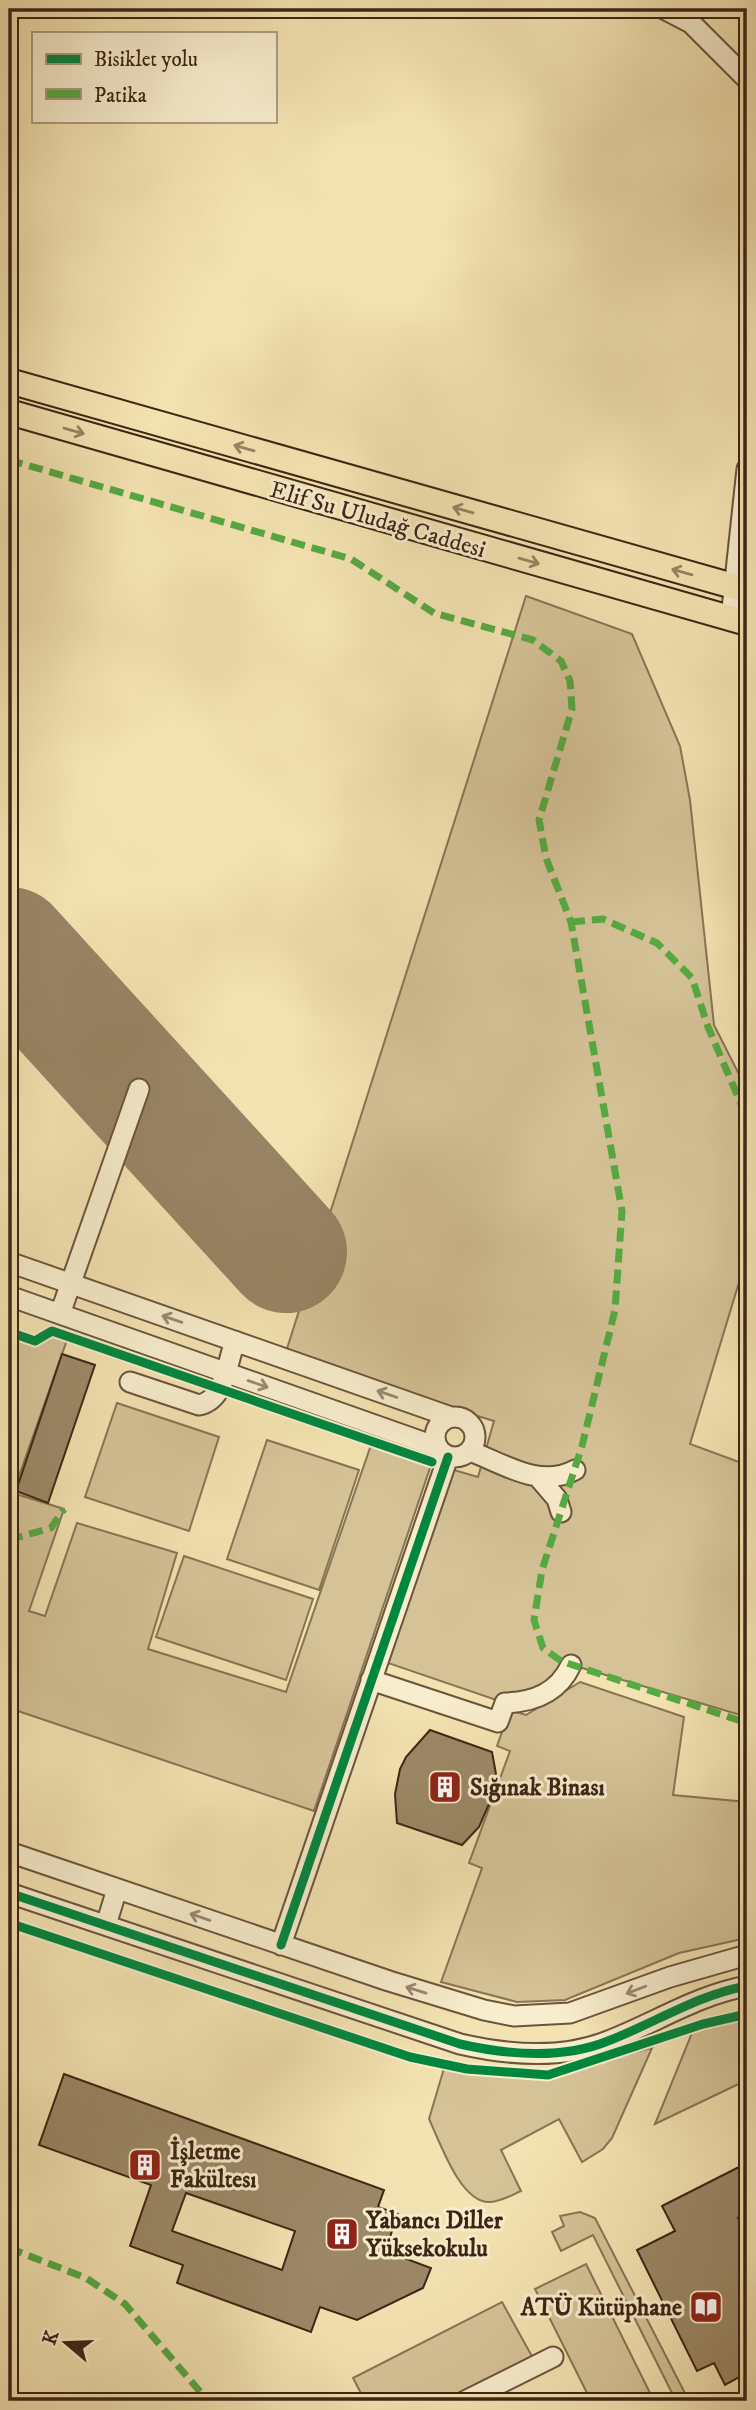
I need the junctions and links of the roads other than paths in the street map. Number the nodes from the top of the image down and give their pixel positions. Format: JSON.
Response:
{"nodes":[{"id":1,"x":664,"y":9,"type":"edge"},
{"id":2,"x":747,"y":79,"type":"edge"},
{"id":3,"x":9,"y":381,"type":"edge"},
{"id":4,"x":9,"y":412,"type":"edge"},
{"id":5,"x":747,"y":469,"type":"edge"},
{"id":6,"x":742,"y":589,"type":"edge"},
{"id":7,"x":739,"y":621,"type":"edge"},
{"id":8,"x":139,"y":1089,"type":"dead end"},
{"id":9,"x":9,"y":1262,"type":"edge"},
{"id":10,"x":71,"y":1284,"type":"junction"},
{"id":11,"x":9,"y":1296,"type":"edge"},
{"id":12,"x":60,"y":1314,"type":"junction"},
{"id":13,"x":235,"y":1341,"type":"junction"},
{"id":14,"x":224,"y":1372,"type":"junction"},
{"id":15,"x":130,"y":1382,"type":"dead end"},
{"id":16,"x":451,"y":1417,"type":"junction"},
{"id":17,"x":470,"y":1451,"type":"junction"},
{"id":18,"x":442,"y":1452,"type":"junction"},
{"id":19,"x":575,"y":1470,"type":"dead end"},
{"id":20,"x":539,"y":1478,"type":"junction"},
{"id":21,"x":561,"y":1512,"type":"dead end"},
{"id":22,"x":571,"y":1665,"type":"dead end"},
{"id":23,"x":371,"y":1680,"type":"junction"},
{"id":24,"x":9,"y":1852,"type":"edge"},
{"id":25,"x":117,"y":1889,"type":"junction"},
{"id":26,"x":9,"y":1893,"type":"edge"},
{"id":27,"x":106,"y":1925,"type":"junction"},
{"id":28,"x":281,"y":1945,"type":"junction"},
{"id":29,"x":747,"y":1955,"type":"edge"},
{"id":30,"x":670,"y":1977,"type":"junction"},
{"id":31,"x":747,"y":1986,"type":"edge"},
{"id":32,"x":679,"y":2010,"type":"junction"},
{"id":33,"x":553,"y":2357,"type":"dead end"},
{"id":34,"x":465,"y":2401,"type":"edge"}],
"edges":[{"from":1,"to":2,"type":"street"},
{"from":6,"to":3,"type":"main road","name":"Elif Su Uludağ Caddesi","one_way":true},
{"from":4,"to":7,"type":"main road","name":"Elif Su Uludağ Caddesi","one_way":true},
{"from":5,"to":6,"type":"street"},
{"from":6,"to":7,"type":"street"},
{"from":8,"to":10,"type":"street"},
{"from":9,"to":10,"type":"street"},
{"from":10,"to":12,"type":"street"},
{"from":13,"to":10,"type":"street","one_way":true},
{"from":11,"to":12,"type":"street"},
{"from":12,"to":14,"type":"street"},
{"from":13,"to":14,"type":"street"},
{"from":16,"to":13,"type":"street","one_way":true},
{"from":14,"to":15,"type":"street"},
{"from":14,"to":18,"type":"street","one_way":true},
{"from":16,"to":17,"type":"street"},
{"from":16,"to":18,"type":"street"},
{"from":17,"to":18,"type":"street"},
{"from":17,"to":20,"type":"street"},
{"from":18,"to":23,"type":"street"},
{"from":19,"to":20,"type":"street"},
{"from":20,"to":21,"type":"street"},
{"from":22,"to":23,"type":"street"},
{"from":23,"to":28,"type":"street"},
{"from":24,"to":25,"type":"street"},
{"from":25,"to":27,"type":"street"},
{"from":28,"to":25,"type":"street","one_way":true},
{"from":26,"to":27,"type":"street"},
{"from":27,"to":32,"type":"street"},
{"from":30,"to":28,"type":"street","one_way":true},
{"from":29,"to":30,"type":"street"},
{"from":30,"to":32,"type":"street"},
{"from":31,"to":32,"type":"street"},
{"from":33,"to":34,"type":"street"}]}
